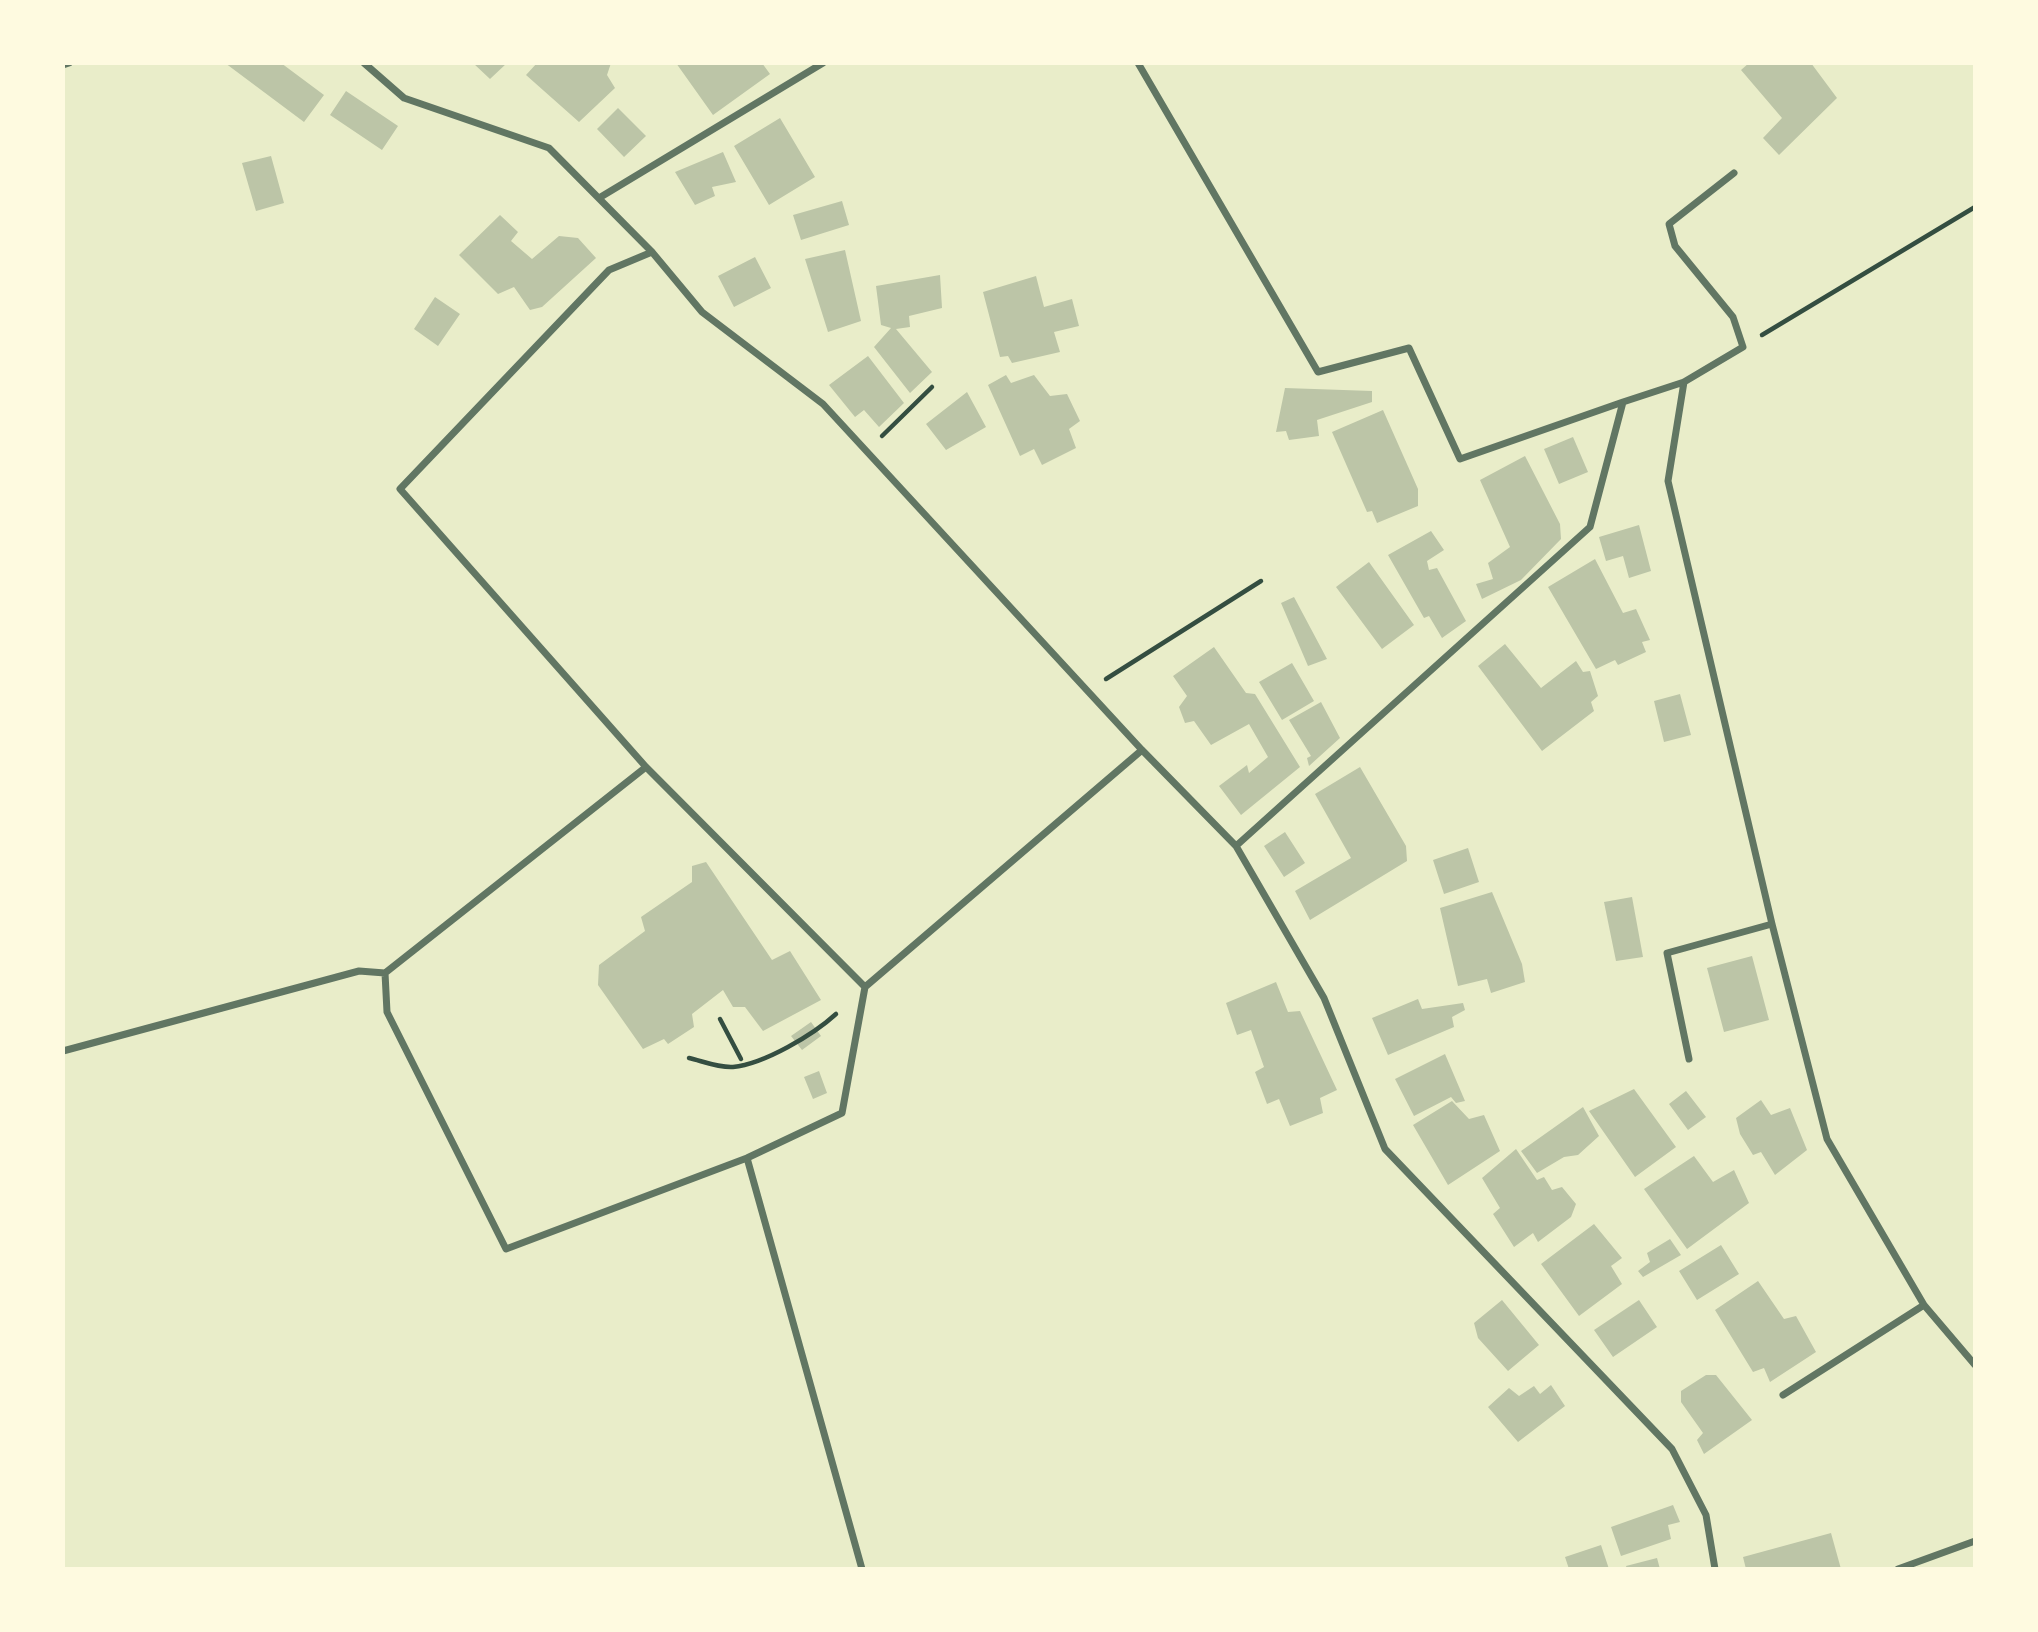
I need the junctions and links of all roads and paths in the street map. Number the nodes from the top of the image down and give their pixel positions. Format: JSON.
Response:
{"nodes":[{"id":1,"x":364,"y":63,"type":"edge"},
{"id":2,"x":824,"y":63,"type":"edge"},
{"id":3,"x":1139,"y":63,"type":"edge"},
{"id":4,"x":1734,"y":173,"type":"dead end"},
{"id":5,"x":599,"y":198,"type":"junction"},
{"id":6,"x":1975,"y":207,"type":"edge"},
{"id":7,"x":652,"y":251,"type":"junction"},
{"id":8,"x":1743,"y":347,"type":"junction"},
{"id":9,"x":1684,"y":382,"type":"junction"},
{"id":10,"x":932,"y":387,"type":"dead end"},
{"id":11,"x":1623,"y":402,"type":"junction"},
{"id":12,"x":867,"y":451,"type":"junction"},
{"id":13,"x":1261,"y":581,"type":"dead end"},
{"id":14,"x":1087,"y":691,"type":"junction"},
{"id":15,"x":1142,"y":750,"type":"junction"},
{"id":16,"x":646,"y":767,"type":"junction"},
{"id":17,"x":1236,"y":846,"type":"junction"},
{"id":18,"x":1772,"y":924,"type":"junction"},
{"id":19,"x":385,"y":973,"type":"junction"},
{"id":20,"x":865,"y":987,"type":"junction"},
{"id":21,"x":720,"y":1019,"type":"dead end"},
{"id":22,"x":63,"y":1051,"type":"edge"},
{"id":23,"x":689,"y":1058,"type":"dead end"},
{"id":24,"x":741,"y":1059,"type":"dead end"},
{"id":25,"x":1689,"y":1059,"type":"dead end"},
{"id":26,"x":747,"y":1158,"type":"junction"},
{"id":27,"x":1924,"y":1305,"type":"junction"},
{"id":28,"x":1975,"y":1365,"type":"edge"},
{"id":29,"x":1783,"y":1395,"type":"dead end"},
{"id":30,"x":1975,"y":1541,"type":"edge"},
{"id":31,"x":862,"y":1569,"type":"edge"},
{"id":32,"x":1715,"y":1569,"type":"edge"},
{"id":33,"x":1898,"y":1569,"type":"edge"}],
"edges":[{"from":1,"to":5,"type":"street"},
{"from":2,"to":5,"type":"street"},
{"from":3,"to":11,"type":"street"},
{"from":4,"to":8,"type":"street"},
{"from":5,"to":7,"type":"street"},
{"from":6,"to":8,"type":"path"},
{"from":7,"to":12,"type":"street"},
{"from":7,"to":16,"type":"street"},
{"from":8,"to":9,"type":"street"},
{"from":9,"to":11,"type":"street"},
{"from":9,"to":18,"type":"street"},
{"from":10,"to":12,"type":"path"},
{"from":11,"to":17,"type":"street"},
{"from":12,"to":14,"type":"street"},
{"from":13,"to":14,"type":"path"},
{"from":14,"to":15,"type":"street"},
{"from":15,"to":17,"type":"street"},
{"from":15,"to":20,"type":"street"},
{"from":16,"to":19,"type":"street"},
{"from":16,"to":20,"type":"street"},
{"from":17,"to":32,"type":"street"},
{"from":18,"to":25,"type":"street"},
{"from":18,"to":27,"type":"street"},
{"from":19,"to":22,"type":"street"},
{"from":19,"to":26,"type":"street"},
{"from":20,"to":23,"type":"path"},
{"from":20,"to":26,"type":"street"},
{"from":21,"to":24,"type":"path"},
{"from":26,"to":31,"type":"street"},
{"from":27,"to":28,"type":"street"},
{"from":27,"to":29,"type":"street"},
{"from":30,"to":33,"type":"street"}]}
